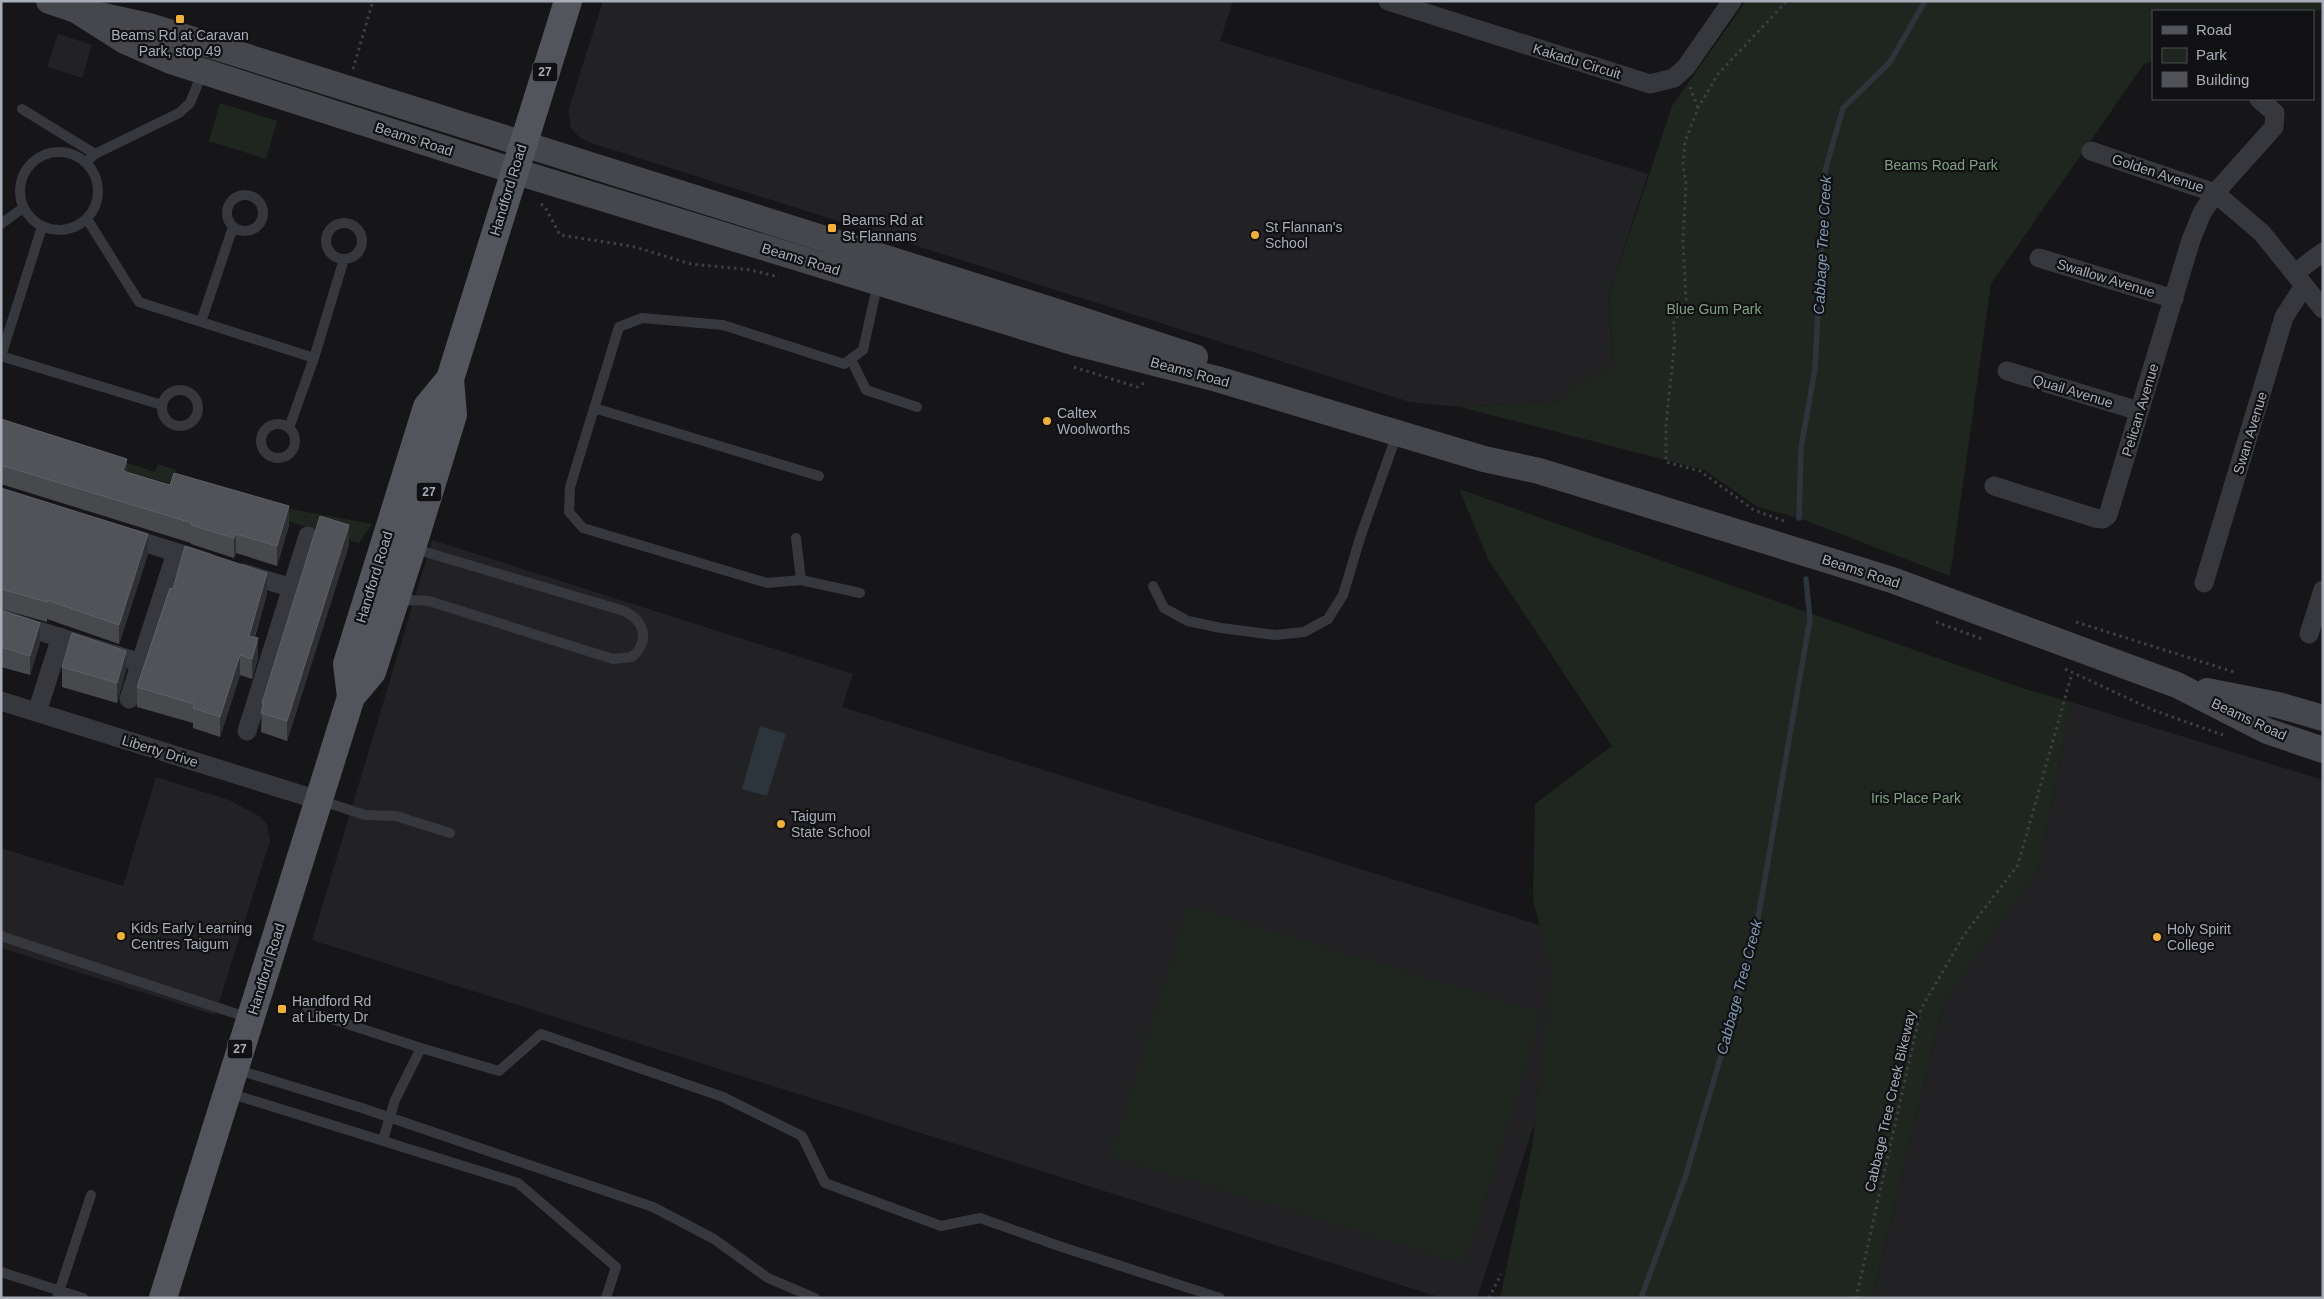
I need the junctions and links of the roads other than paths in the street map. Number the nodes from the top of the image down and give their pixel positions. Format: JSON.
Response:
{"nodes":[{"id":1,"x":49,"y":1,"type":"edge"},
{"id":2,"x":568,"y":1,"type":"edge"},
{"id":3,"x":1388,"y":1,"type":"edge"},
{"id":4,"x":1732,"y":1,"type":"edge"},
{"id":5,"x":207,"y":59,"type":"junction"},
{"id":6,"x":2260,"y":100,"type":"edge"},
{"id":7,"x":22,"y":109,"type":"dead end"},
{"id":8,"x":522,"y":144,"type":"junction"},
{"id":9,"x":2091,"y":151,"type":"dead end"},
{"id":10,"x":94,"y":154,"type":"junction"},
{"id":11,"x":86,"y":162,"type":"junction"},
{"id":12,"x":514,"y":171,"type":"junction"},
{"id":13,"x":2215,"y":193,"type":"junction"},
{"id":14,"x":23,"y":208,"type":"junction"},
{"id":15,"x":87,"y":219,"type":"junction"},
{"id":16,"x":1,"y":224,"type":"edge"},
{"id":17,"x":42,"y":227,"type":"junction"},
{"id":18,"x":233,"y":227,"type":"dead end"},
{"id":19,"x":2323,"y":252,"type":"edge"},
{"id":20,"x":2039,"y":258,"type":"dead end"},
{"id":21,"x":344,"y":259,"type":"dead end"},
{"id":22,"x":880,"y":270,"type":"junction"},
{"id":23,"x":2299,"y":280,"type":"junction"},
{"id":24,"x":2174,"y":299,"type":"junction"},
{"id":25,"x":2323,"y":309,"type":"edge"},
{"id":26,"x":201,"y":322,"type":"junction"},
{"id":27,"x":1,"y":356,"type":"edge"},
{"id":28,"x":314,"y":358,"type":"junction"},
{"id":29,"x":851,"y":359,"type":"junction"},
{"id":30,"x":2007,"y":371,"type":"dead end"},
{"id":31,"x":162,"y":405,"type":"dead end"},
{"id":32,"x":917,"y":407,"type":"dead end"},
{"id":33,"x":594,"y":408,"type":"junction"},
{"id":34,"x":2139,"y":411,"type":"junction"},
{"id":35,"x":289,"y":428,"type":"dead end"},
{"id":36,"x":1397,"y":434,"type":"junction"},
{"id":37,"x":1539,"y":471,"type":"junction"},
{"id":38,"x":819,"y":476,"type":"dead end"},
{"id":39,"x":1994,"y":486,"type":"dead end"},
{"id":40,"x":111,"y":532,"type":"edge"},
{"id":41,"x":308,"y":536,"type":"dead end"},
{"id":42,"x":796,"y":538,"type":"dead end"},
{"id":43,"x":398,"y":547,"type":"junction"},
{"id":44,"x":176,"y":553,"type":"junction"},
{"id":45,"x":801,"y":580,"type":"junction"},
{"id":46,"x":2204,"y":583,"type":"dead end"},
{"id":47,"x":1152,"y":586,"type":"dead end"},
{"id":48,"x":292,"y":588,"type":"junction"},
{"id":49,"x":2323,"y":590,"type":"edge"},
{"id":50,"x":860,"y":593,"type":"dead end"},
{"id":51,"x":394,"y":604,"type":"junction"},
{"id":52,"x":1,"y":619,"type":"edge"},
{"id":53,"x":2309,"y":634,"type":"dead end"},
{"id":54,"x":61,"y":637,"type":"junction"},
{"id":55,"x":142,"y":663,"type":"junction"},
{"id":56,"x":2177,"y":685,"type":"junction"},
{"id":57,"x":351,"y":696,"type":"junction"},
{"id":58,"x":129,"y":699,"type":"dead end"},
{"id":59,"x":1,"y":701,"type":"edge"},
{"id":60,"x":37,"y":712,"type":"junction"},
{"id":61,"x":2323,"y":718,"type":"edge"},
{"id":62,"x":247,"y":731,"type":"dead end"},
{"id":63,"x":2323,"y":750,"type":"edge"},
{"id":64,"x":318,"y":800,"type":"junction"},
{"id":65,"x":450,"y":832,"type":"dead end"},
{"id":66,"x":1,"y":936,"type":"edge"},
{"id":67,"x":307,"y":1011,"type":"dead end"},
{"id":68,"x":250,"y":1018,"type":"junction"},
{"id":69,"x":421,"y":1048,"type":"junction"},
{"id":70,"x":231,"y":1080,"type":"junction"},
{"id":71,"x":389,"y":1117,"type":"junction"},
{"id":72,"x":383,"y":1140,"type":"junction"},
{"id":73,"x":91,"y":1195,"type":"dead end"},
{"id":74,"x":1,"y":1272,"type":"edge"},
{"id":75,"x":58,"y":1294,"type":"edge"},
{"id":76,"x":82,"y":1298,"type":"edge"},
{"id":77,"x":163,"y":1298,"type":"edge"},
{"id":78,"x":606,"y":1298,"type":"edge"},
{"id":79,"x":815,"y":1298,"type":"edge"},
{"id":80,"x":1220,"y":1298,"type":"edge"}],
"edges":[{"from":1,"to":5,"type":"main road","name":"Beams Road"},
{"from":2,"to":8,"type":"main road","name":"Handford Road","number":"27"},
{"from":3,"to":4,"type":"street","name":"Kakadu Circuit"},
{"from":5,"to":8,"type":"main road","name":"Beams Road"},
{"from":5,"to":10,"type":"lane"},
{"from":5,"to":12,"type":"main road","name":"Beams Road"},
{"from":6,"to":13,"type":"street","name":"Pelican Avenue"},
{"from":7,"to":10,"type":"lane"},
{"from":8,"to":12,"type":"main road","name":"Handford Road","number":"27"},
{"from":8,"to":22,"type":"main road","name":"Beams Road"},
{"from":9,"to":13,"type":"street","name":"Golden Avenue"},
{"from":10,"to":11,"type":"lane"},
{"from":11,"to":14,"type":"lane"},
{"from":11,"to":15,"type":"lane"},
{"from":12,"to":22,"type":"main road","name":"Beams Road"},
{"from":12,"to":43,"type":"main road","name":"Handford Road","number":"27"},
{"from":13,"to":23,"type":"street","name":"Golden Avenue"},
{"from":13,"to":24,"type":"street","name":"Pelican Avenue"},
{"from":14,"to":16,"type":"lane"},
{"from":14,"to":17,"type":"lane"},
{"from":15,"to":17,"type":"lane"},
{"from":15,"to":26,"type":"lane"},
{"from":17,"to":27,"type":"lane"},
{"from":18,"to":26,"type":"lane"},
{"from":19,"to":23,"type":"street"},
{"from":20,"to":24,"type":"street","name":"Swallow Avenue"},
{"from":21,"to":28,"type":"lane"},
{"from":22,"to":29,"type":"lane"},
{"from":22,"to":36,"type":"main road","name":"Beams Road"},
{"from":22,"to":37,"type":"main road","name":"Beams Road"},
{"from":23,"to":25,"type":"street","name":"Golden Avenue"},
{"from":23,"to":46,"type":"street","name":"Swan Avenue"},
{"from":24,"to":34,"type":"street","name":"Pelican Avenue"},
{"from":26,"to":28,"type":"lane"},
{"from":27,"to":31,"type":"lane"},
{"from":28,"to":35,"type":"lane"},
{"from":29,"to":32,"type":"lane"},
{"from":29,"to":33,"type":"lane"},
{"from":30,"to":34,"type":"street","name":"Quail Avenue"},
{"from":33,"to":38,"type":"lane"},
{"from":33,"to":45,"type":"lane"},
{"from":34,"to":39,"type":"street","name":"Pelican Avenue"},
{"from":36,"to":37,"type":"main road","name":"Beams Road"},
{"from":36,"to":47,"type":"lane"},
{"from":37,"to":56,"type":"main road","name":"Beams Road"},
{"from":40,"to":44,"type":"street"},
{"from":41,"to":48,"type":"street"},
{"from":42,"to":45,"type":"lane"},
{"from":43,"to":51,"type":"main road","name":"Handford Road","number":"27"},
{"from":43,"to":51,"type":"lane"},
{"from":43,"to":57,"type":"main road","name":"Handford Road","number":"27"},
{"from":44,"to":48,"type":"street"},
{"from":44,"to":55,"type":"street"},
{"from":45,"to":50,"type":"lane"},
{"from":48,"to":62,"type":"street"},
{"from":49,"to":53,"type":"street"},
{"from":51,"to":57,"type":"main road","name":"Handford Road","number":"27"},
{"from":52,"to":54,"type":"street"},
{"from":54,"to":55,"type":"street"},
{"from":54,"to":60,"type":"street"},
{"from":55,"to":58,"type":"street"},
{"from":56,"to":61,"type":"main road","name":"Beams Road"},
{"from":56,"to":63,"type":"main road","name":"Beams Road"},
{"from":57,"to":64,"type":"main road","name":"Handford Road","number":"27"},
{"from":59,"to":60,"type":"street","name":"Liberty Drive"},
{"from":60,"to":64,"type":"street","name":"Liberty Drive"},
{"from":64,"to":65,"type":"lane"},
{"from":64,"to":68,"type":"main road","name":"Handford Road","number":"27"},
{"from":66,"to":68,"type":"lane"},
{"from":67,"to":69,"type":"lane"},
{"from":68,"to":70,"type":"main road","name":"Handford Road","number":"27"},
{"from":69,"to":71,"type":"lane"},
{"from":69,"to":80,"type":"lane"},
{"from":70,"to":71,"type":"lane"},
{"from":70,"to":72,"type":"lane"},
{"from":70,"to":77,"type":"main road","name":"Handford Road","number":"27"},
{"from":71,"to":72,"type":"lane"},
{"from":71,"to":79,"type":"lane"},
{"from":72,"to":78,"type":"lane"},
{"from":73,"to":75,"type":"lane"},
{"from":74,"to":75,"type":"lane"},
{"from":75,"to":76,"type":"lane"}]}
